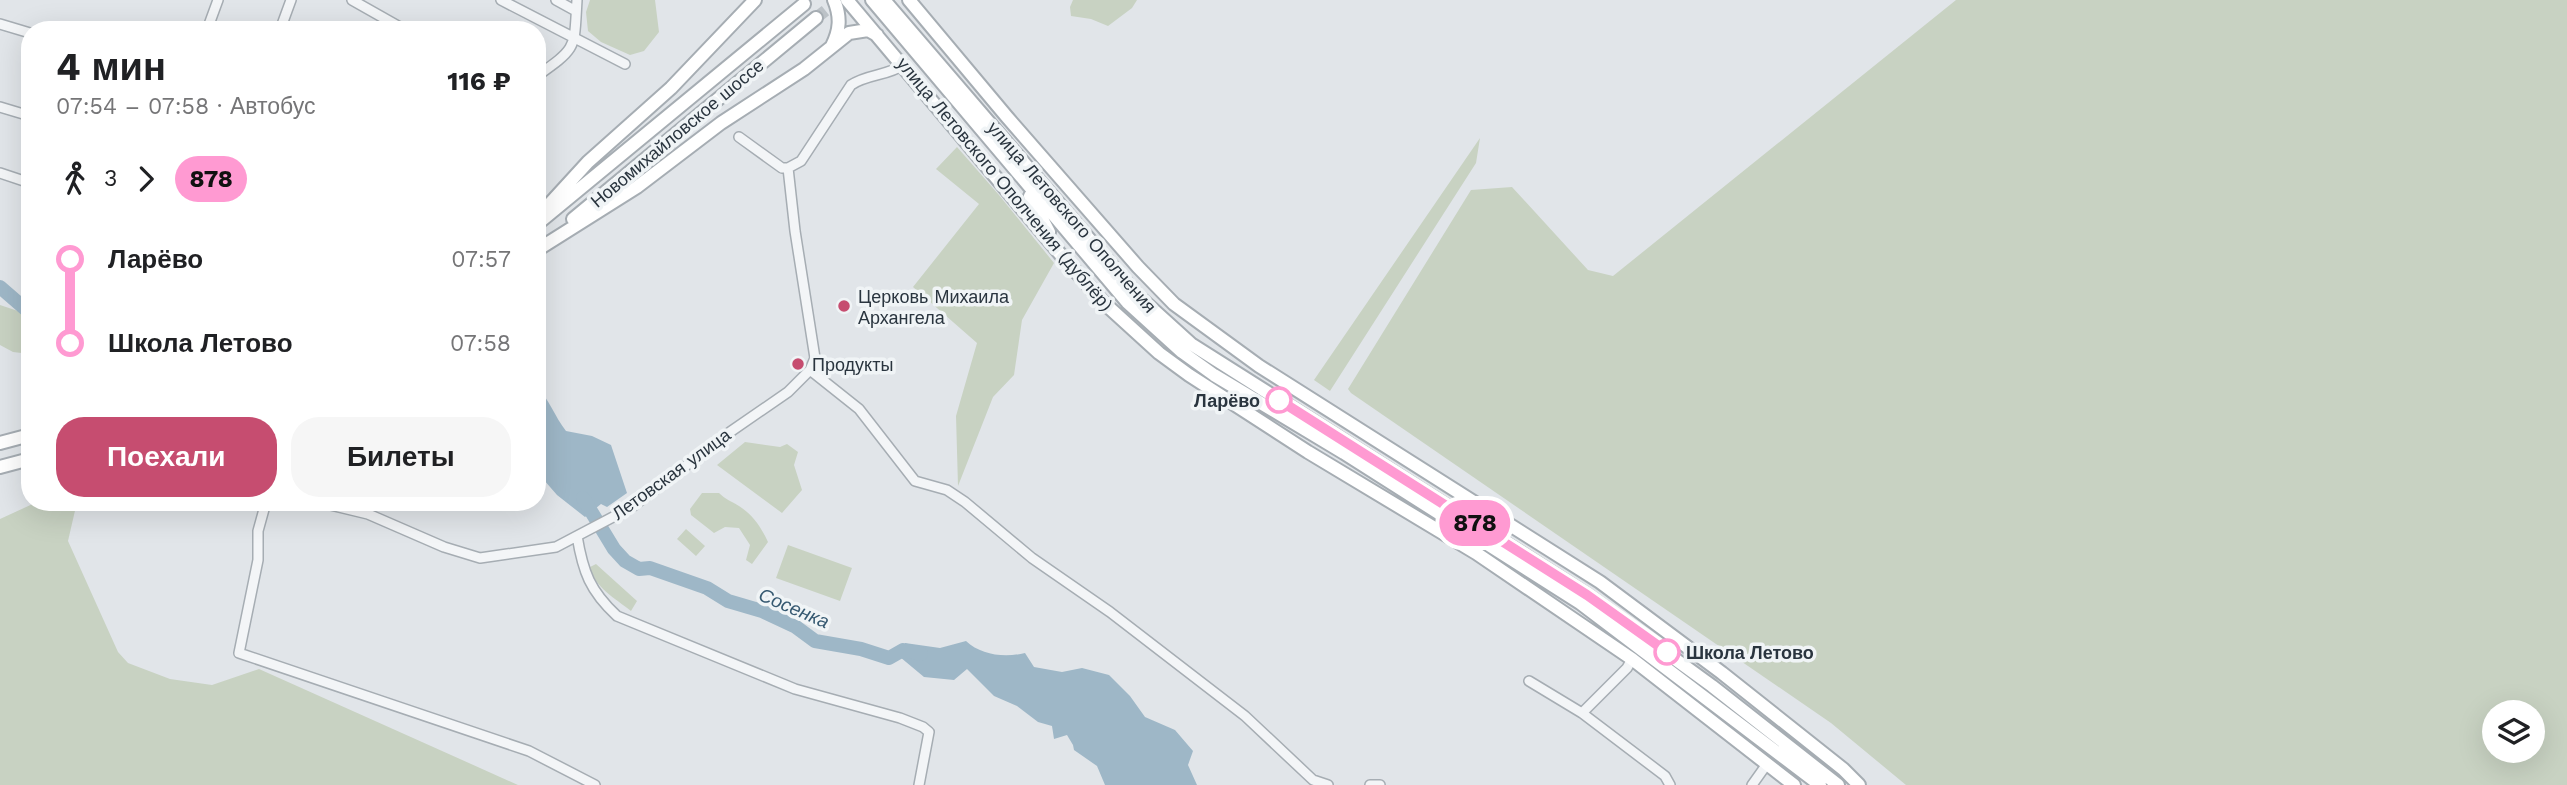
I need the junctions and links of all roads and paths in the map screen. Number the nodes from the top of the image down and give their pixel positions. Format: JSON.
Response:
{"nodes":[{"id":1,"x":291,"y":0,"type":"edge"},
{"id":2,"x":352,"y":0,"type":"edge"},
{"id":3,"x":501,"y":0,"type":"edge"},
{"id":4,"x":556,"y":0,"type":"edge"},
{"id":5,"x":577,"y":0,"type":"edge"},
{"id":6,"x":755,"y":0,"type":"edge"},
{"id":7,"x":834,"y":0,"type":"edge"},
{"id":8,"x":848,"y":0,"type":"edge"},
{"id":9,"x":872,"y":0,"type":"edge"},
{"id":10,"x":884,"y":0,"type":"edge"},
{"id":11,"x":216,"y":1,"type":"edge"},
{"id":12,"x":913,"y":3,"type":"edge"},
{"id":13,"x":804,"y":4,"type":"dead end"},
{"id":14,"x":576,"y":10,"type":"junction"},
{"id":15,"x":816,"y":18,"type":"tunnel mouth"},
{"id":16,"x":209,"y":21,"type":"edge"},
{"id":17,"x":283,"y":21,"type":"edge"},
{"id":18,"x":389,"y":21,"type":"edge"},
{"id":19,"x":540,"y":21,"type":"edge"},
{"id":20,"x":0,"y":23,"type":"edge"},
{"id":21,"x":546,"y":24,"type":"edge"},
{"id":22,"x":21,"y":30,"type":"edge"},
{"id":23,"x":877,"y":35,"type":"junction"},
{"id":24,"x":574,"y":39,"type":"junction"},
{"id":25,"x":831,"y":47,"type":"junction"},
{"id":26,"x":625,"y":64,"type":"dead end"},
{"id":27,"x":903,"y":65,"type":"junction"},
{"id":28,"x":546,"y":70,"type":"edge"},
{"id":29,"x":986,"y":92,"type":"junction"},
{"id":30,"x":0,"y":107,"type":"edge"},
{"id":31,"x":21,"y":113,"type":"edge"},
{"id":32,"x":979,"y":119,"type":"junction"},
{"id":33,"x":950,"y":121,"type":"junction"},
{"id":34,"x":739,"y":137,"type":"dead end"},
{"id":35,"x":788,"y":168,"type":"junction"},
{"id":36,"x":0,"y":173,"type":"edge"},
{"id":37,"x":1019,"y":173,"type":"junction"},
{"id":38,"x":21,"y":180,"type":"edge"},
{"id":39,"x":546,"y":207,"type":"edge"},
{"id":40,"x":546,"y":217,"type":"edge"},
{"id":41,"x":546,"y":242,"type":"edge"},
{"id":42,"x":546,"y":243,"type":"edge"},
{"id":43,"x":1061,"y":255,"type":"junction"},
{"id":44,"x":810,"y":370,"type":"junction"},
{"id":45,"x":21,"y":437,"type":"edge"},
{"id":46,"x":0,"y":443,"type":"edge"},
{"id":47,"x":21,"y":461,"type":"edge"},
{"id":48,"x":0,"y":467,"type":"edge"},
{"id":49,"x":264,"y":511,"type":"edge"},
{"id":50,"x":356,"y":511,"type":"edge"},
{"id":51,"x":577,"y":537,"type":"junction"},
{"id":52,"x":1632,"y":659,"type":"junction"},
{"id":53,"x":1529,"y":681,"type":"dead end"},
{"id":54,"x":1583,"y":713,"type":"junction"},
{"id":55,"x":1767,"y":764,"type":"junction"},
{"id":56,"x":1843,"y":769,"type":"junction"},
{"id":57,"x":596,"y":785,"type":"edge"},
{"id":58,"x":919,"y":785,"type":"edge"},
{"id":59,"x":1328,"y":785,"type":"edge"},
{"id":60,"x":1370,"y":785,"type":"edge"},
{"id":61,"x":1380,"y":785,"type":"edge"},
{"id":62,"x":1670,"y":785,"type":"edge"},
{"id":63,"x":1752,"y":785,"type":"edge"},
{"id":64,"x":1794,"y":785,"type":"edge"},
{"id":65,"x":1820,"y":785,"type":"edge"},
{"id":66,"x":1841,"y":785,"type":"edge"},
{"id":67,"x":1859,"y":785,"type":"edge"}],
"edges":[{"from":1,"to":17,"type":"street"},
{"from":2,"to":18,"type":"street"},
{"from":3,"to":19,"type":"street"},
{"from":4,"to":14,"type":"street"},
{"from":5,"to":14,"type":"street"},
{"from":6,"to":39,"type":"street"},
{"from":7,"to":25,"type":"street"},
{"from":8,"to":23,"type":"street","name":"улица Летовского Ополчения (дублёр)"},
{"from":9,"to":32,"type":"street","name":"улица Летовского Ополчения"},
{"from":10,"to":32,"type":"street","name":"улица Летовского Ополчения"},
{"from":11,"to":16,"type":"street"},
{"from":12,"to":29,"type":"street"},
{"from":13,"to":40,"type":"street","name":"Новомихайловское шоссе"},
{"from":14,"to":24,"type":"street"},
{"from":15,"to":41,"type":"street","name":"Новомихайловское шоссе"},
{"from":20,"to":22,"type":"street"},
{"from":21,"to":24,"type":"street"},
{"from":23,"to":25,"type":"street"},
{"from":23,"to":27,"type":"street","name":"улица Летовского Ополчения (дублёр)"},
{"from":24,"to":26,"type":"street"},
{"from":24,"to":28,"type":"street"},
{"from":25,"to":42,"type":"street"},
{"from":27,"to":33,"type":"street","name":"улица Летовского Ополчения (дублёр)"},
{"from":27,"to":35,"type":"street"},
{"from":29,"to":32,"type":"street"},
{"from":29,"to":56,"type":"street"},
{"from":30,"to":31,"type":"street"},
{"from":32,"to":33,"type":"street"},
{"from":32,"to":37,"type":"street","name":"улица Летовского Ополчения"},
{"from":32,"to":66,"type":"street","name":"улица Летовского Ополчения"},
{"from":33,"to":43,"type":"street","name":"улица Летовского Ополчения (дублёр)"},
{"from":34,"to":35,"type":"street"},
{"from":35,"to":44,"type":"street"},
{"from":36,"to":38,"type":"street"},
{"from":37,"to":43,"type":"street"},
{"from":37,"to":65,"type":"street","name":"улица Летовского Ополчения"},
{"from":43,"to":52,"type":"street","name":"улица Летовского Ополчения (дублёр)"},
{"from":44,"to":51,"type":"street","name":"Летовская улица"},
{"from":44,"to":59,"type":"street"},
{"from":45,"to":46,"type":"street"},
{"from":47,"to":48,"type":"street"},
{"from":49,"to":57,"type":"street"},
{"from":50,"to":51,"type":"street","name":"Летовская улица"},
{"from":51,"to":58,"type":"street"},
{"from":52,"to":54,"type":"street"},
{"from":52,"to":55,"type":"street","name":"улица Летовского Ополчения (дублёр)"},
{"from":53,"to":54,"type":"street"},
{"from":54,"to":62,"type":"street"},
{"from":55,"to":63,"type":"street"},
{"from":55,"to":64,"type":"street","name":"улица Летовского Ополчения (дублёр)"},
{"from":56,"to":66,"type":"street"},
{"from":56,"to":67,"type":"street"},
{"from":60,"to":61,"type":"street"}]}
